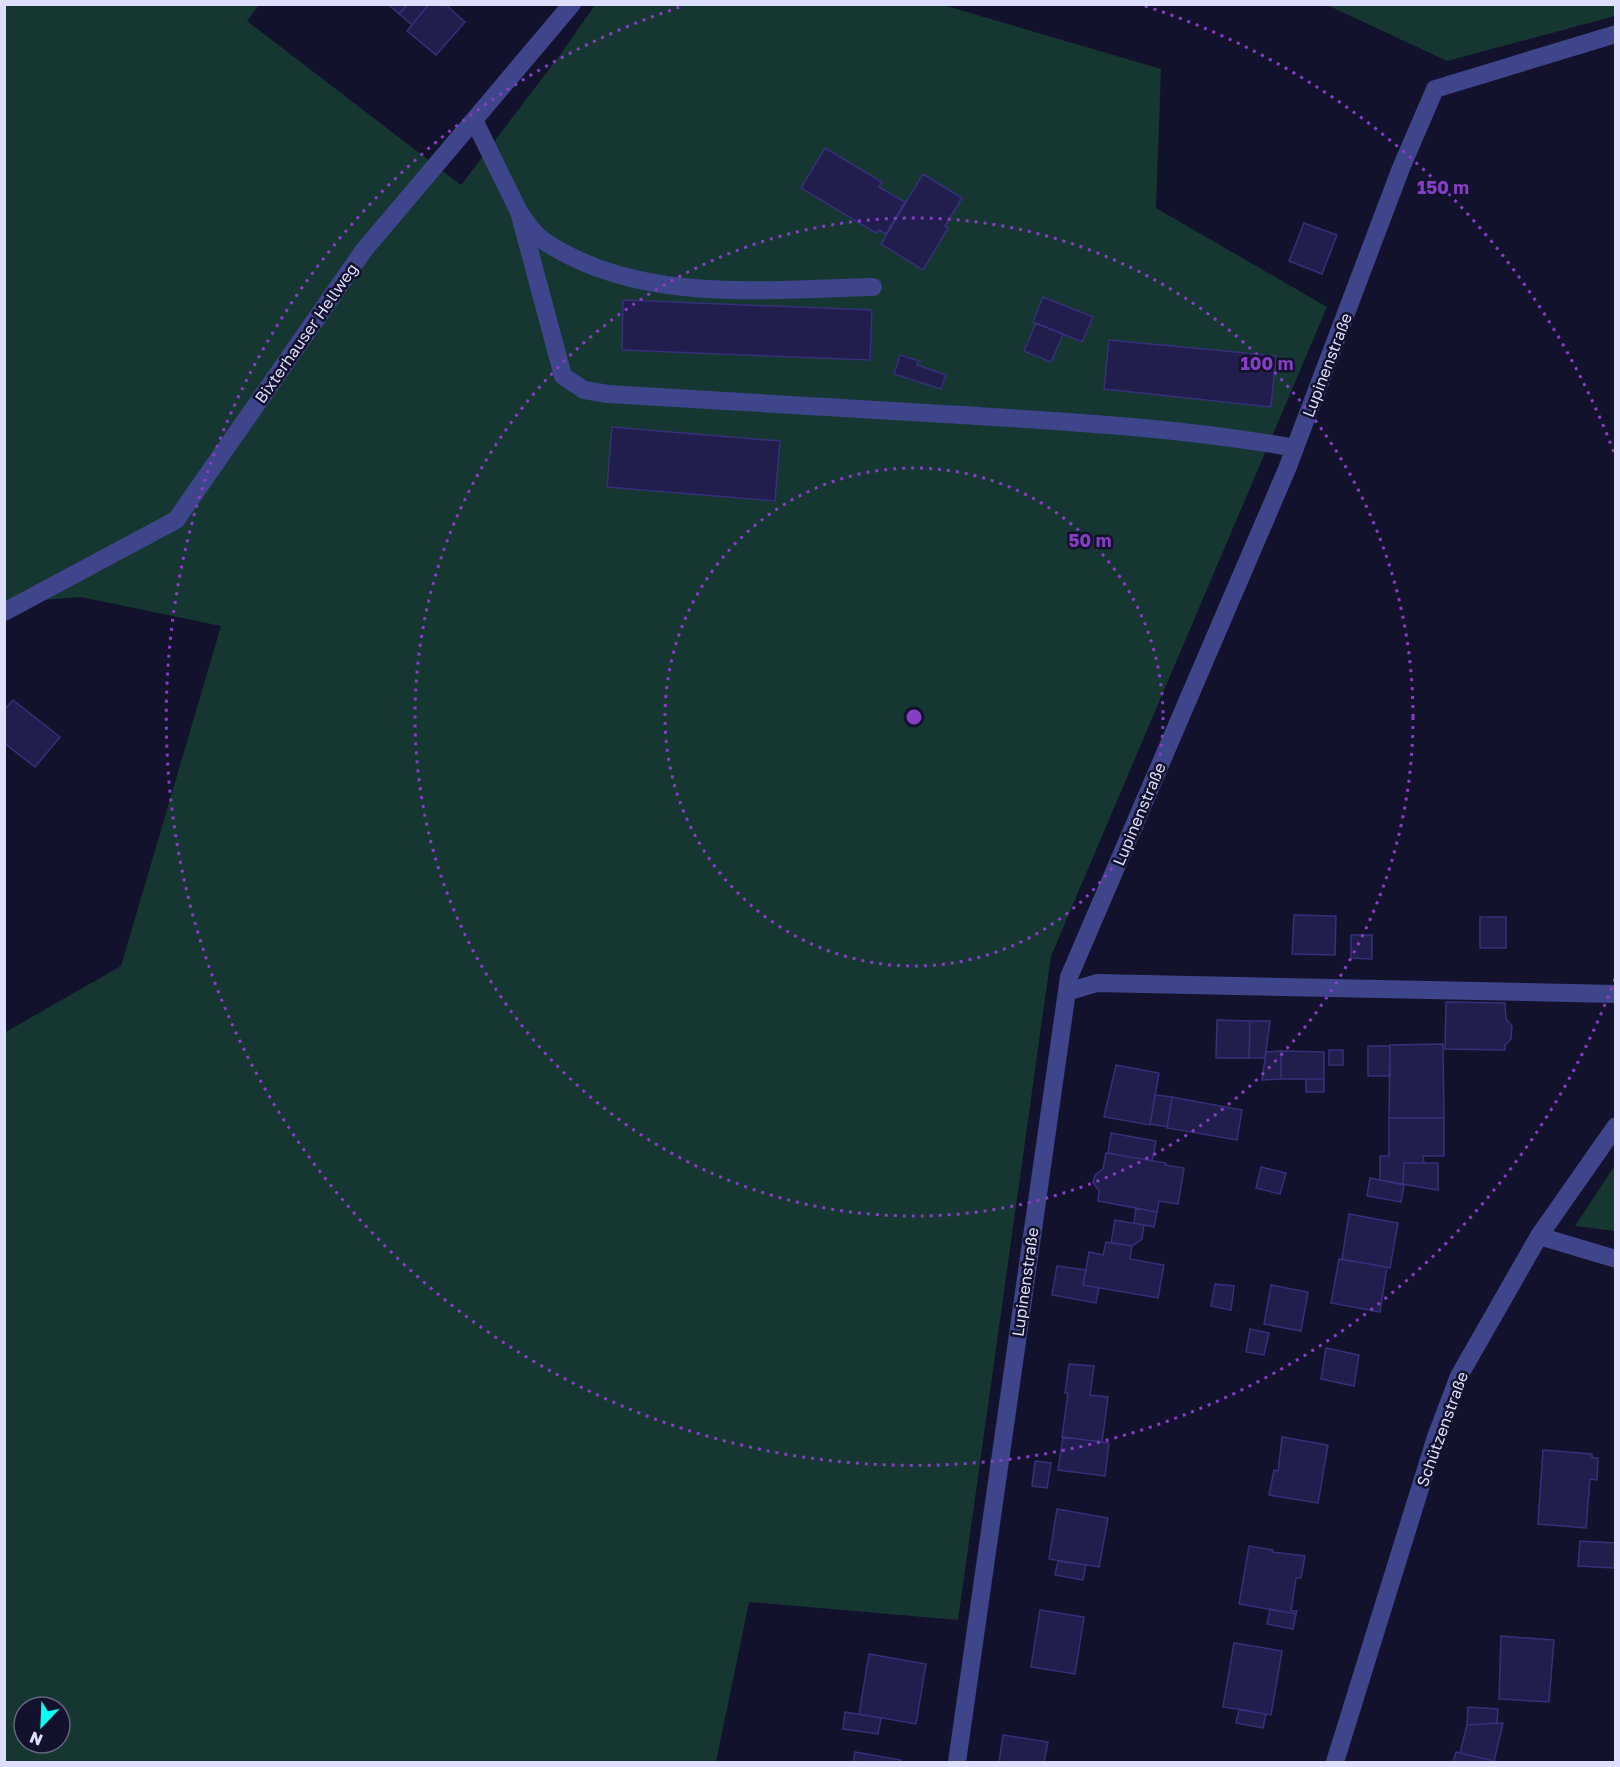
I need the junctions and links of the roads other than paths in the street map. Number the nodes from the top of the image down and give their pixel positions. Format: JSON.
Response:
{"nodes":[{"id":1,"x":572,"y":4,"type":"edge"},
{"id":2,"x":1616,"y":34,"type":"edge"},
{"id":3,"x":474,"y":120,"type":"junction"},
{"id":4,"x":519,"y":212,"type":"junction"},
{"id":5,"x":873,"y":287,"type":"dead end"},
{"id":6,"x":1295,"y":448,"type":"junction"},
{"id":7,"x":4,"y":612,"type":"edge"},
{"id":8,"x":1067,"y":992,"type":"junction"},
{"id":9,"x":1616,"y":993,"type":"edge"},
{"id":10,"x":1616,"y":1126,"type":"edge"},
{"id":11,"x":1539,"y":1236,"type":"junction"},
{"id":12,"x":1616,"y":1259,"type":"edge"},
{"id":13,"x":957,"y":1762,"type":"edge"},
{"id":14,"x":1335,"y":1762,"type":"edge"}],
"edges":[{"from":1,"to":3,"type":"street","name":"Bixterhauser Hellweg"},
{"from":2,"to":6,"type":"street","name":"Lupinenstraße"},
{"from":3,"to":4,"type":"street"},
{"from":3,"to":7,"type":"street","name":"Bixterhauser Hellweg"},
{"from":4,"to":5,"type":"street"},
{"from":4,"to":6,"type":"street"},
{"from":6,"to":8,"type":"street","name":"Lupinenstraße"},
{"from":8,"to":9,"type":"street"},
{"from":8,"to":13,"type":"street","name":"Lupinenstraße"},
{"from":10,"to":11,"type":"street","name":"Schützenstraße"},
{"from":11,"to":12,"type":"street"},
{"from":11,"to":14,"type":"street","name":"Schützenstraße"}]}
